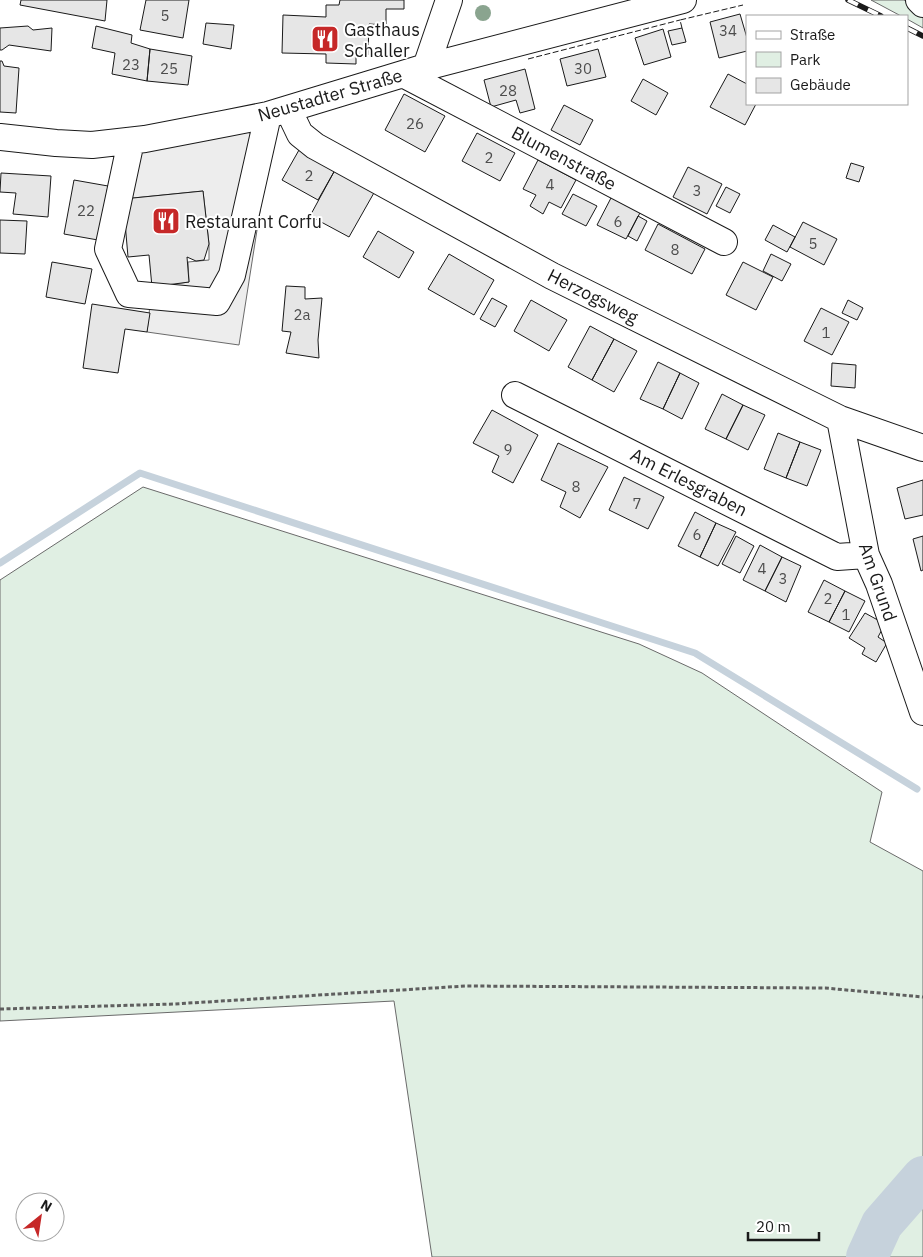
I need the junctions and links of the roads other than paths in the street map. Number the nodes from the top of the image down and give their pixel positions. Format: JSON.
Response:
{"nodes":[{"id":1,"x":450,"y":0,"type":"edge"},
{"id":2,"x":683,"y":0,"type":"edge"},
{"id":3,"x":920,"y":0,"type":"edge"},
{"id":4,"x":923,"y":4,"type":"edge"},
{"id":5,"x":415,"y":70,"type":"junction"},
{"id":6,"x":278,"y":112,"type":"junction"},
{"id":7,"x":0,"y":137,"type":"edge"},
{"id":8,"x":131,"y":141,"type":"junction"},
{"id":9,"x":724,"y":242,"type":"dead end"},
{"id":10,"x":515,"y":395,"type":"dead end"},
{"id":11,"x":840,"y":418,"type":"junction"},
{"id":12,"x":923,"y":448,"type":"edge"},
{"id":13,"x":866,"y":555,"type":"junction"},
{"id":14,"x":923,"y":712,"type":"edge"}],
"edges":[{"from":1,"to":5,"type":"street"},
{"from":2,"to":5,"type":"street","name":"Neustadter Straße"},
{"from":3,"to":4,"type":"street"},
{"from":5,"to":6,"type":"street","name":"Neustadter Straße"},
{"from":5,"to":9,"type":"street","name":"Blumenstraße"},
{"from":6,"to":8,"type":"street","name":"Neustadter Straße"},
{"from":6,"to":8,"type":"street"},
{"from":6,"to":11,"type":"street","name":"Herzogsweg"},
{"from":7,"to":8,"type":"street","name":"Neustadter Straße"},
{"from":10,"to":13,"type":"street","name":"Am Erlesgraben"},
{"from":11,"to":12,"type":"street","name":"Herzogsweg"},
{"from":11,"to":13,"type":"street","name":"Am Grund"},
{"from":13,"to":14,"type":"street","name":"Am Grund"}]}
